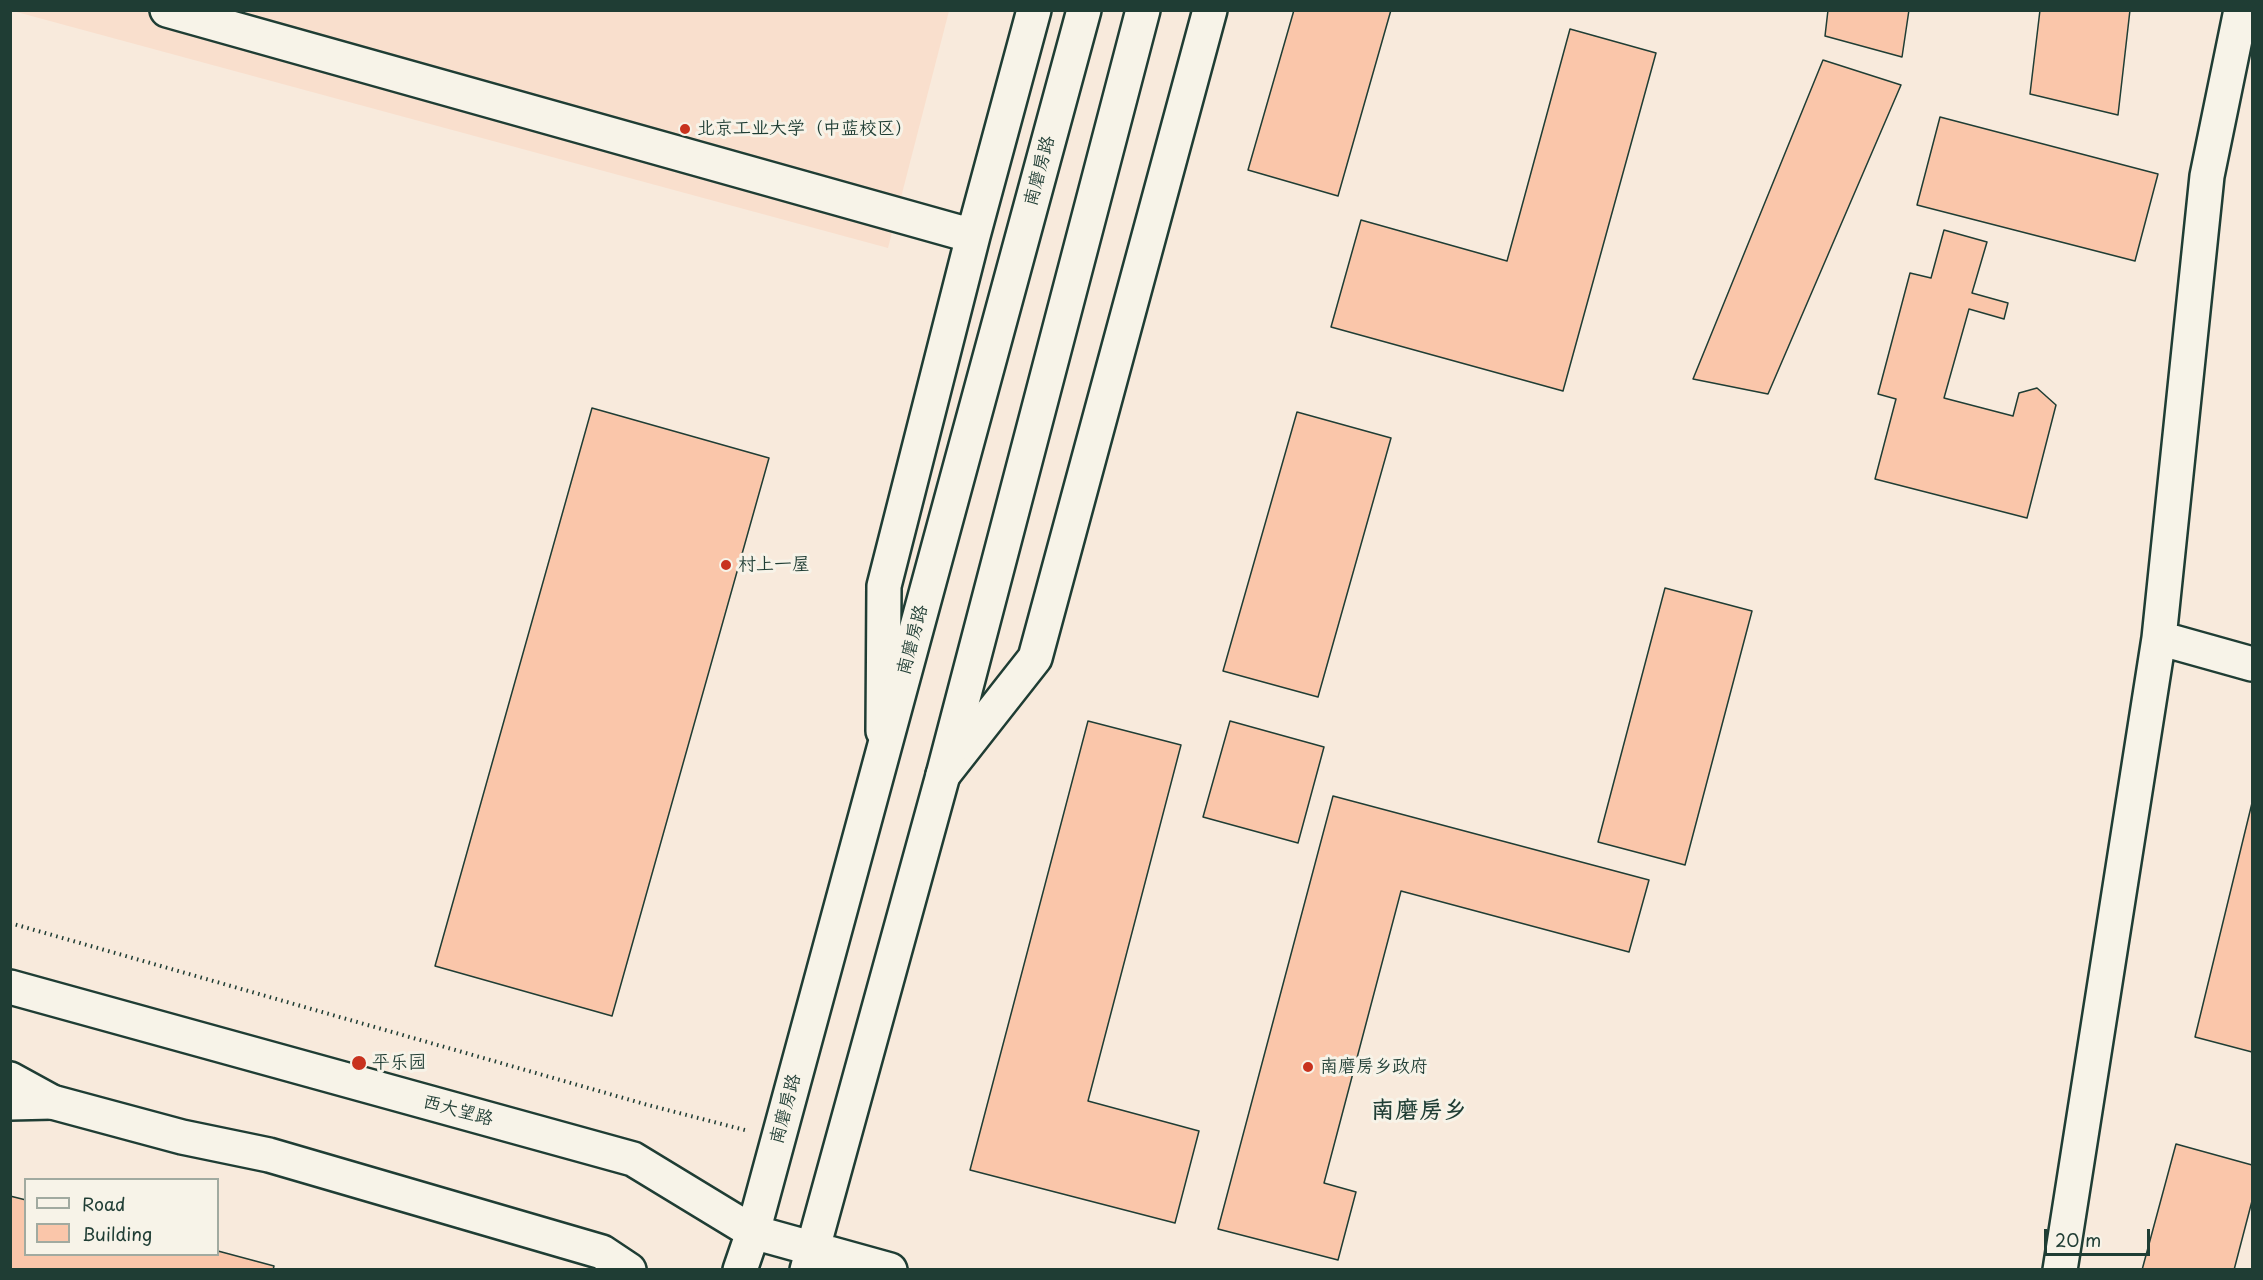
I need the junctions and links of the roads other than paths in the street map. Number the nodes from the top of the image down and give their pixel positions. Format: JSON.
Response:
{"nodes":[{"id":1,"x":167,"y":10,"type":"edge"},
{"id":2,"x":1034,"y":10,"type":"edge"},
{"id":3,"x":1084,"y":10,"type":"edge"},
{"id":4,"x":1143,"y":10,"type":"edge"},
{"id":5,"x":1210,"y":10,"type":"edge"},
{"id":6,"x":2241,"y":10,"type":"edge"},
{"id":7,"x":973,"y":236,"type":"junction"},
{"id":8,"x":2159,"y":638,"type":"junction"},
{"id":9,"x":2253,"y":664,"type":"edge"},
{"id":10,"x":883,"y":751,"type":"junction"},
{"id":11,"x":943,"y":775,"type":"junction"},
{"id":12,"x":10,"y":987,"type":"edge"},
{"id":13,"x":10,"y":1079,"type":"edge"},
{"id":14,"x":51,"y":1102,"type":"junction"},
{"id":15,"x":10,"y":1103,"type":"edge"},
{"id":16,"x":753,"y":1233,"type":"junction"},
{"id":17,"x":810,"y":1259,"type":"edge"},
{"id":18,"x":628,"y":1269,"type":"edge"},
{"id":19,"x":740,"y":1269,"type":"edge"},
{"id":20,"x":890,"y":1269,"type":"edge"},
{"id":21,"x":2060,"y":1269,"type":"edge"}],
"edges":[{"from":1,"to":7,"type":"main road"},
{"from":2,"to":7,"type":"main road"},
{"from":3,"to":10,"type":"main road","name":"南磨房路"},
{"from":4,"to":11,"type":"main road"},
{"from":5,"to":11,"type":"main road"},
{"from":6,"to":8,"type":"main road"},
{"from":7,"to":10,"type":"main road"},
{"from":8,"to":9,"type":"main road"},
{"from":8,"to":21,"type":"main road"},
{"from":10,"to":16,"type":"main road","name":"南磨房路"},
{"from":11,"to":17,"type":"main road"},
{"from":12,"to":16,"type":"main road","name":"西大望路"},
{"from":13,"to":14,"type":"main road"},
{"from":14,"to":15,"type":"main road"},
{"from":14,"to":18,"type":"main road"},
{"from":16,"to":17,"type":"main road","name":"西大望路"},
{"from":16,"to":19,"type":"main road","name":"南磨房路"},
{"from":17,"to":20,"type":"main road","name":"西大望路"}]}
